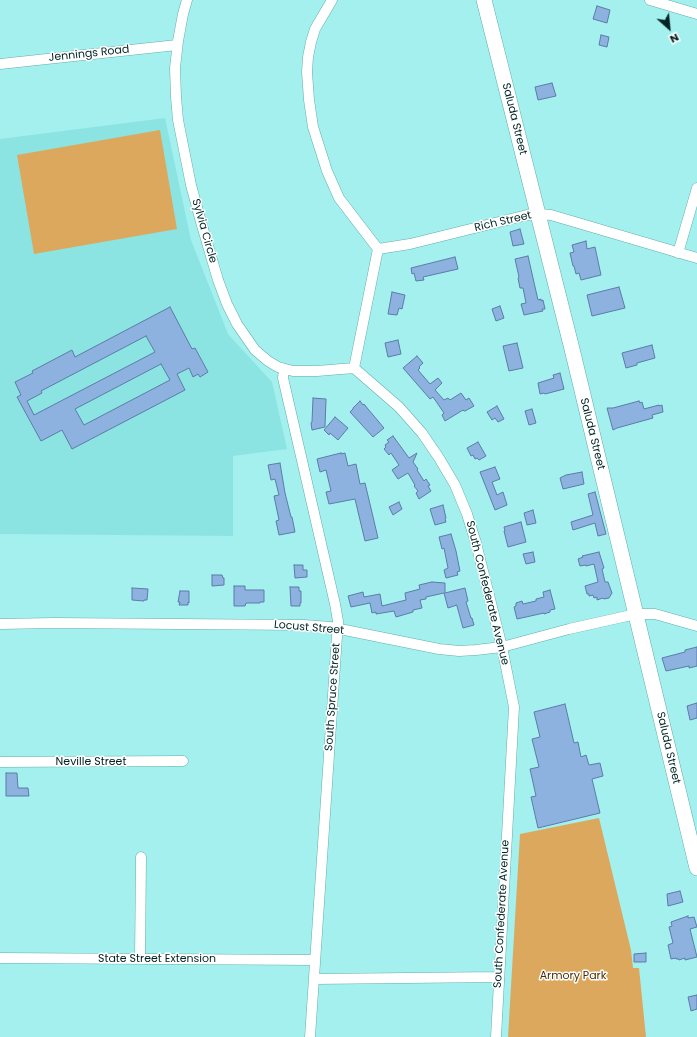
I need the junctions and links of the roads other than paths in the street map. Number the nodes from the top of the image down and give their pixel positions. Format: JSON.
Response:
{"nodes":[{"id":1,"x":187,"y":0,"type":"edge"},
{"id":2,"x":332,"y":0,"type":"edge"},
{"id":3,"x":484,"y":0,"type":"edge"},
{"id":4,"x":650,"y":0,"type":"edge"},
{"id":5,"x":697,"y":14,"type":"edge"},
{"id":6,"x":177,"y":45,"type":"junction"},
{"id":7,"x":0,"y":64,"type":"edge"},
{"id":8,"x":697,"y":188,"type":"edge"},
{"id":9,"x":538,"y":214,"type":"junction"},
{"id":10,"x":378,"y":249,"type":"junction"},
{"id":11,"x":678,"y":252,"type":"junction"},
{"id":12,"x":697,"y":258,"type":"edge"},
{"id":13,"x":354,"y":368,"type":"junction"},
{"id":14,"x":284,"y":369,"type":"junction"},
{"id":15,"x":636,"y":614,"type":"junction"},
{"id":16,"x":0,"y":624,"type":"edge"},
{"id":17,"x":697,"y":626,"type":"edge"},
{"id":18,"x":338,"y":629,"type":"junction"},
{"id":19,"x":502,"y":647,"type":"junction"},
{"id":20,"x":183,"y":761,"type":"dead end"},
{"id":21,"x":0,"y":762,"type":"edge"},
{"id":22,"x":141,"y":857,"type":"dead end"},
{"id":23,"x":697,"y":868,"type":"edge"},
{"id":24,"x":0,"y":958,"type":"edge"},
{"id":25,"x":140,"y":959,"type":"junction"},
{"id":26,"x":315,"y":960,"type":"junction"},
{"id":27,"x":499,"y":977,"type":"junction"},
{"id":28,"x":314,"y":979,"type":"junction"},
{"id":29,"x":310,"y":1037,"type":"edge"},
{"id":30,"x":496,"y":1037,"type":"edge"}],
"edges":[{"from":1,"to":6,"type":"street","name":"Sylvia Circle"},
{"from":2,"to":10,"type":"street"},
{"from":3,"to":9,"type":"main road","name":"Saluda Street"},
{"from":4,"to":5,"type":"street"},
{"from":6,"to":7,"type":"street","name":"Jennings Road"},
{"from":6,"to":14,"type":"street","name":"Sylvia Circle"},
{"from":8,"to":11,"type":"street"},
{"from":9,"to":10,"type":"street","name":"Rich Street"},
{"from":9,"to":11,"type":"street","name":"Rich Street"},
{"from":9,"to":15,"type":"main road","name":"Saluda Street"},
{"from":10,"to":13,"type":"street"},
{"from":11,"to":12,"type":"street","name":"Rich Street"},
{"from":13,"to":14,"type":"street","name":"Sylvia Circle"},
{"from":13,"to":19,"type":"street","name":"South Confederate Avenue"},
{"from":14,"to":18,"type":"street","name":"South Spruce Street"},
{"from":15,"to":17,"type":"street","name":"Locust Street"},
{"from":15,"to":19,"type":"street","name":"Locust Street"},
{"from":15,"to":23,"type":"main road","name":"Saluda Street"},
{"from":16,"to":18,"type":"street","name":"Locust Street"},
{"from":18,"to":19,"type":"street","name":"Locust Street"},
{"from":18,"to":26,"type":"street","name":"South Spruce Street"},
{"from":19,"to":27,"type":"street","name":"South Confederate Avenue"},
{"from":20,"to":21,"type":"street","name":"Neville Street"},
{"from":22,"to":25,"type":"street"},
{"from":24,"to":25,"type":"street","name":"State Street Extension"},
{"from":25,"to":26,"type":"street","name":"State Street Extension"},
{"from":26,"to":28,"type":"street","name":"South Spruce Street"},
{"from":27,"to":28,"type":"street"},
{"from":27,"to":30,"type":"street","name":"South Confederate Avenue"},
{"from":28,"to":29,"type":"street"}]}
